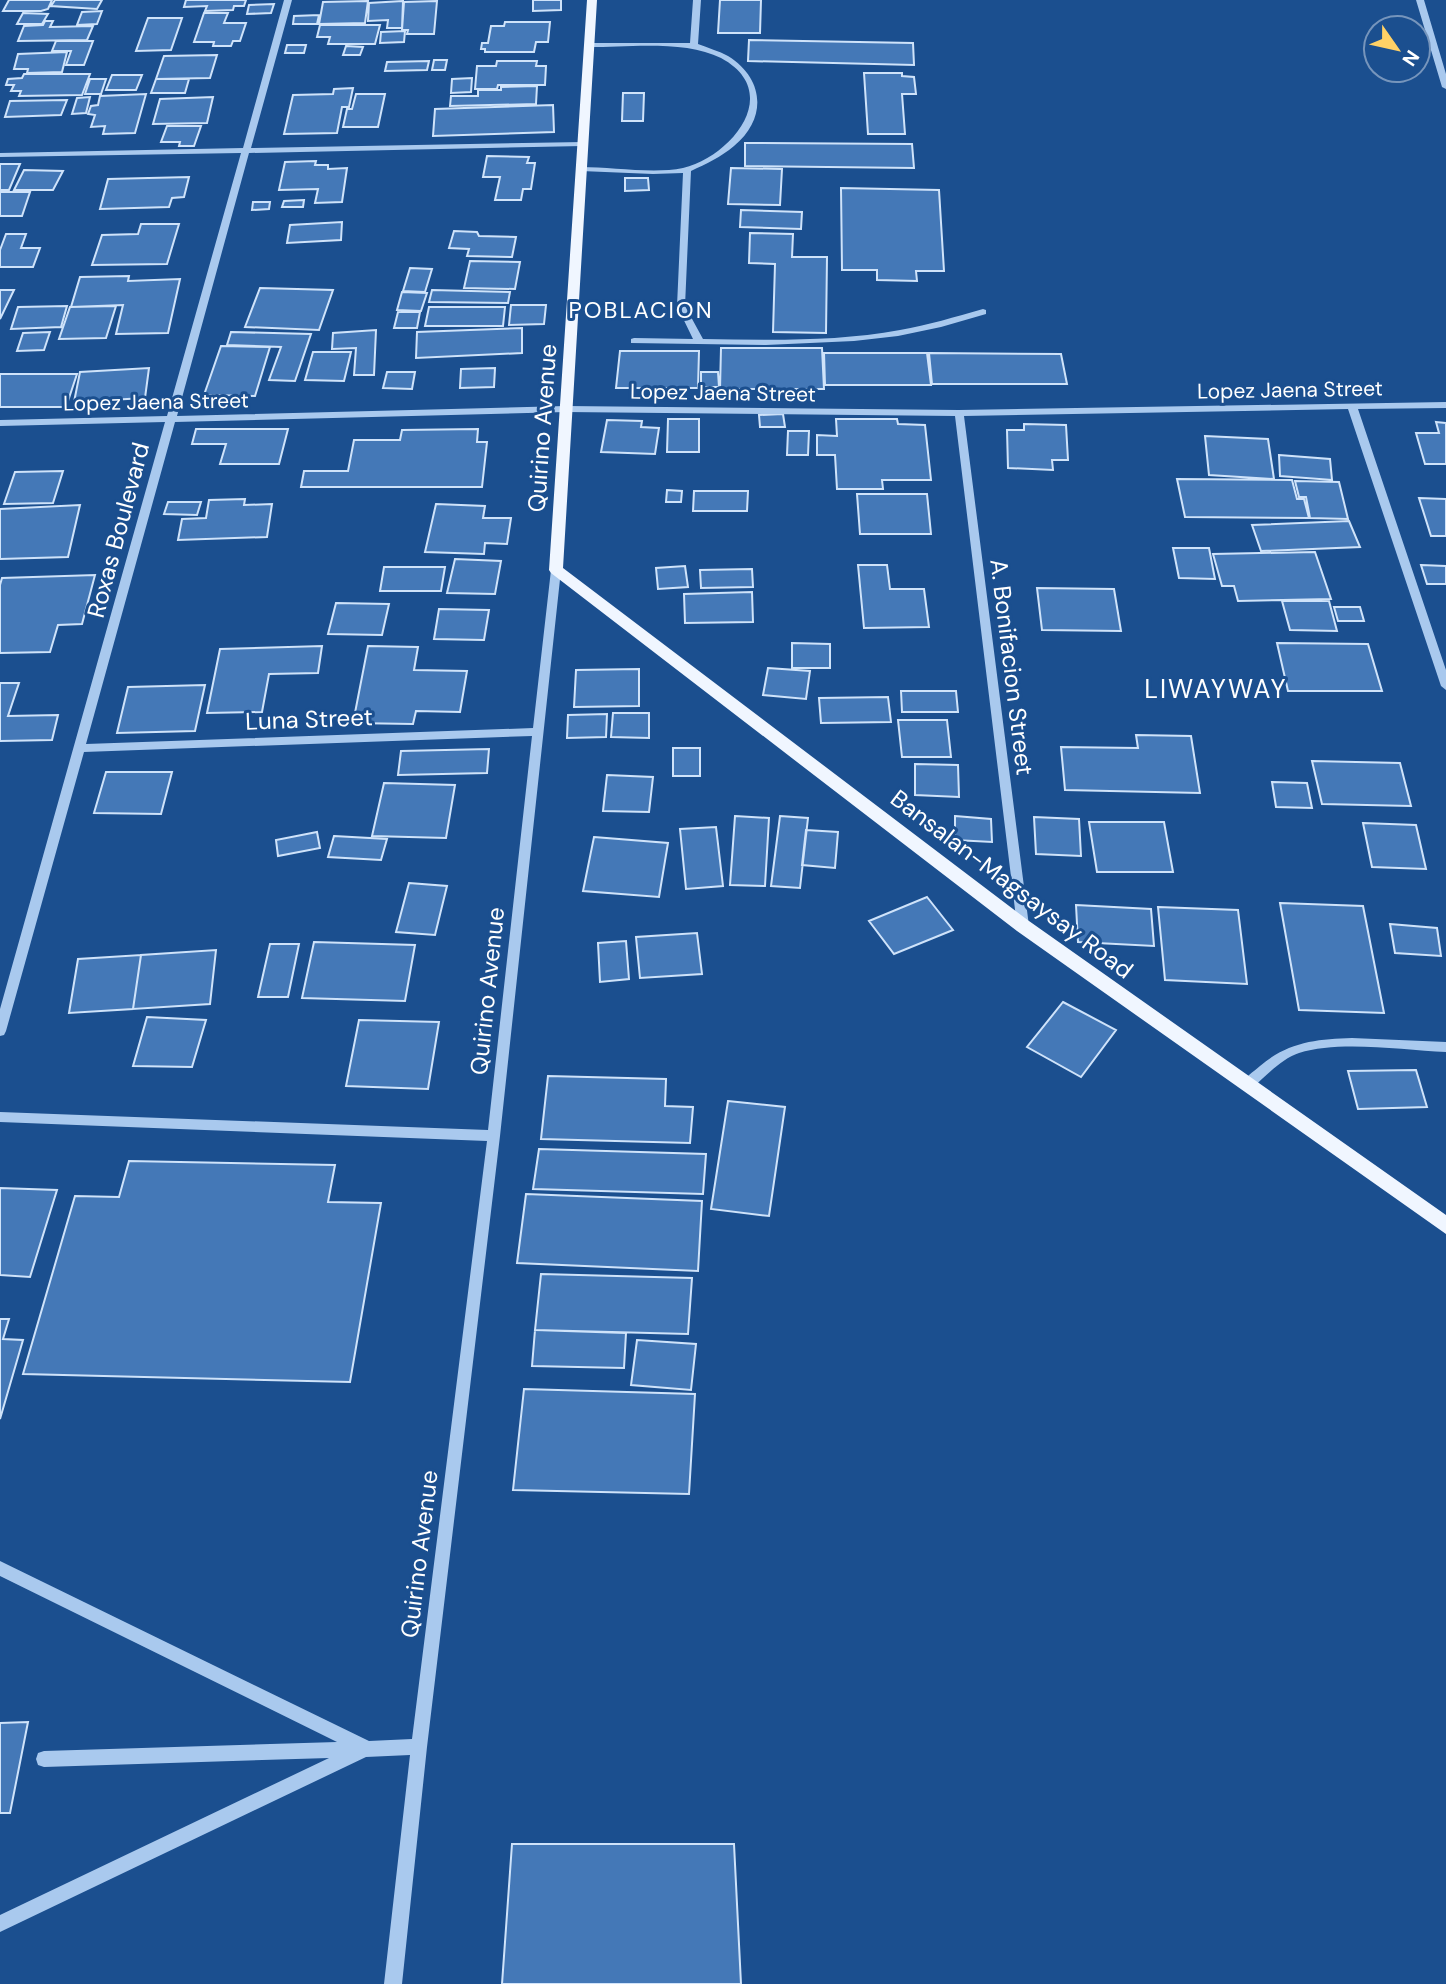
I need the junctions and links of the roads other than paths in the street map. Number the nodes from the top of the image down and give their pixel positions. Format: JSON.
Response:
{"nodes":[{"id":1,"x":288,"y":0,"type":"edge"},
{"id":2,"x":592,"y":0,"type":"edge"},
{"id":3,"x":697,"y":0,"type":"edge"},
{"id":4,"x":1420,"y":0,"type":"edge"},
{"id":5,"x":589,"y":45,"type":"junction"},
{"id":6,"x":694,"y":46,"type":"junction"},
{"id":7,"x":1440,"y":64,"type":"joint"},
{"id":8,"x":1446,"y":87,"type":"edge"},
{"id":9,"x":583,"y":144,"type":"junction"},
{"id":10,"x":244,"y":150,"type":"junction"},
{"id":11,"x":0,"y":155,"type":"edge"},
{"id":12,"x":581,"y":169,"type":"junction"},
{"id":13,"x":687,"y":170,"type":"junction"},
{"id":14,"x":983,"y":312,"type":"dead end"},
{"id":15,"x":634,"y":341,"type":"dead end"},
{"id":16,"x":699,"y":341,"type":"junction"},
{"id":17,"x":1446,"y":405,"type":"edge"},
{"id":18,"x":1352,"y":406,"type":"junction"},
{"id":19,"x":566,"y":409,"type":"junction"},
{"id":20,"x":959,"y":413,"type":"junction"},
{"id":21,"x":171,"y":419,"type":"junction"},
{"id":22,"x":0,"y":423,"type":"edge"},
{"id":23,"x":556,"y":570,"type":"junction"},
{"id":24,"x":1446,"y":686,"type":"edge"},
{"id":25,"x":538,"y":732,"type":"junction"},
{"id":26,"x":81,"y":748,"type":"junction"},
{"id":27,"x":1023,"y":926,"type":"junction"},
{"id":28,"x":0,"y":1031,"type":"edge"},
{"id":29,"x":1446,"y":1047,"type":"edge"},
{"id":30,"x":1247,"y":1085,"type":"junction"},
{"id":31,"x":0,"y":1117,"type":"edge"},
{"id":32,"x":494,"y":1136,"type":"junction"},
{"id":33,"x":1446,"y":1226,"type":"edge"},
{"id":34,"x":0,"y":1568,"type":"edge"},
{"id":35,"x":419,"y":1747,"type":"junction"},
{"id":36,"x":367,"y":1748,"type":"junction"},
{"id":37,"x":44,"y":1759,"type":"dead end"},
{"id":38,"x":0,"y":1924,"type":"edge"},
{"id":39,"x":393,"y":1984,"type":"edge"}],
"edges":[{"from":1,"to":10,"type":"street","name":"Roxas Boulevard"},
{"from":2,"to":5,"type":"main road","name":"Quirino Avenue"},
{"from":3,"to":6,"type":"street"},
{"from":4,"to":7,"type":"street"},
{"from":5,"to":6,"type":"street"},
{"from":5,"to":9,"type":"main road","name":"Quirino Avenue"},
{"from":6,"to":13,"type":"street"},
{"from":7,"to":8,"type":"street"},
{"from":9,"to":10,"type":"street"},
{"from":9,"to":12,"type":"main road","name":"Quirino Avenue"},
{"from":10,"to":11,"type":"street"},
{"from":10,"to":21,"type":"street","name":"Roxas Boulevard"},
{"from":12,"to":13,"type":"street"},
{"from":12,"to":19,"type":"main road","name":"Quirino Avenue"},
{"from":13,"to":16,"type":"street"},
{"from":14,"to":16,"type":"street"},
{"from":15,"to":16,"type":"street"},
{"from":17,"to":18,"type":"street","name":"Lopez Jaena Street"},
{"from":18,"to":20,"type":"street","name":"Lopez Jaena Street"},
{"from":18,"to":24,"type":"street"},
{"from":19,"to":20,"type":"street","name":"Lopez Jaena Street"},
{"from":19,"to":21,"type":"street","name":"Lopez Jaena Street"},
{"from":19,"to":23,"type":"main road","name":"Quirino Avenue"},
{"from":20,"to":27,"type":"street","name":"A. Bonifacion Street"},
{"from":21,"to":22,"type":"street","name":"Lopez Jaena Street"},
{"from":21,"to":26,"type":"street","name":"Roxas Boulevard"},
{"from":23,"to":25,"type":"street","name":"Quirino Avenue"},
{"from":23,"to":27,"type":"main road","name":"Bansalan-Magsaysay Road"},
{"from":25,"to":26,"type":"street","name":"Luna Street"},
{"from":25,"to":32,"type":"street","name":"Quirino Avenue"},
{"from":26,"to":28,"type":"street","name":"Roxas Boulevard"},
{"from":27,"to":30,"type":"main road","name":"Bansalan-Magsaysay Road"},
{"from":29,"to":30,"type":"street"},
{"from":30,"to":33,"type":"main road","name":"Bansalan-Magsaysay Road"},
{"from":31,"to":32,"type":"street"},
{"from":32,"to":35,"type":"street","name":"Quirino Avenue"},
{"from":34,"to":36,"type":"street"},
{"from":35,"to":36,"type":"street"},
{"from":35,"to":39,"type":"street","name":"Quirino Avenue"},
{"from":36,"to":37,"type":"street"},
{"from":36,"to":38,"type":"street"}]}
